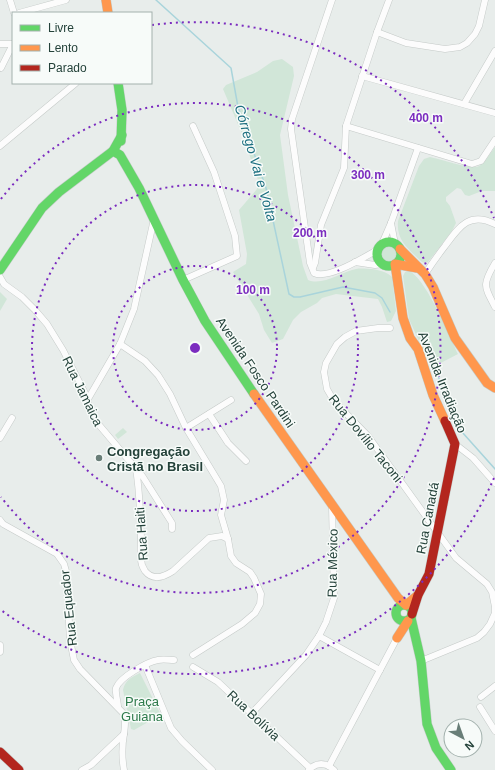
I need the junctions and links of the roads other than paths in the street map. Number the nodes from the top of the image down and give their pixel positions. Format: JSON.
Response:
{"nodes":[{"id":1,"x":10,"y":0,"type":"edge"},
{"id":2,"x":66,"y":0,"type":"edge"},
{"id":3,"x":106,"y":0,"type":"edge"},
{"id":4,"x":332,"y":0,"type":"edge"},
{"id":5,"x":389,"y":0,"type":"edge"},
{"id":6,"x":485,"y":0,"type":"edge"},
{"id":7,"x":14,"y":12,"type":"edge"},
{"id":8,"x":23,"y":12,"type":"edge"},
{"id":9,"x":108,"y":12,"type":"edge"},
{"id":10,"x":377,"y":32,"type":"junction"},
{"id":11,"x":0,"y":44,"type":"edge"},
{"id":12,"x":12,"y":44,"type":"edge"},
{"id":13,"x":12,"y":46,"type":"edge"},
{"id":14,"x":495,"y":51,"type":"edge"},
{"id":15,"x":1,"y":68,"type":"edge"},
{"id":16,"x":362,"y":76,"type":"junction"},
{"id":17,"x":75,"y":84,"type":"edge"},
{"id":18,"x":118,"y":84,"type":"edge"},
{"id":19,"x":464,"y":104,"type":"junction"},
{"id":20,"x":495,"y":114,"type":"edge"},
{"id":21,"x":193,"y":126,"type":"dead end"},
{"id":22,"x":346,"y":126,"type":"junction"},
{"id":23,"x":495,"y":140,"type":"edge"},
{"id":24,"x":0,"y":146,"type":"edge"},
{"id":25,"x":418,"y":148,"type":"junction"},
{"id":26,"x":117,"y":153,"type":"junction"},
{"id":27,"x":154,"y":219,"type":"junction"},
{"id":28,"x":391,"y":223,"type":"junction"},
{"id":29,"x":495,"y":224,"type":"edge"},
{"id":30,"x":397,"y":246,"type":"junction"},
{"id":31,"x":380,"y":247,"type":"junction"},
{"id":32,"x":355,"y":262,"type":"junction"},
{"id":33,"x":495,"y":263,"type":"edge"},
{"id":34,"x":389,"y":264,"type":"junction"},
{"id":35,"x":313,"y":268,"type":"junction"},
{"id":36,"x":417,"y":268,"type":"junction"},
{"id":37,"x":0,"y":270,"type":"edge"},
{"id":38,"x":425,"y":274,"type":"junction"},
{"id":39,"x":0,"y":277,"type":"edge"},
{"id":40,"x":183,"y":280,"type":"junction"},
{"id":41,"x":495,"y":307,"type":"edge"},
{"id":42,"x":390,"y":328,"type":"dead end"},
{"id":43,"x":120,"y":344,"type":"junction"},
{"id":44,"x":495,"y":388,"type":"edge"},
{"id":45,"x":88,"y":399,"type":"junction"},
{"id":46,"x":231,"y":400,"type":"dead end"},
{"id":47,"x":208,"y":414,"type":"junction"},
{"id":48,"x":12,"y":418,"type":"dead end"},
{"id":49,"x":186,"y":428,"type":"junction"},
{"id":50,"x":0,"y":438,"type":"edge"},
{"id":51,"x":455,"y":444,"type":"junction"},
{"id":52,"x":246,"y":461,"type":"dead end"},
{"id":53,"x":136,"y":469,"type":"junction"},
{"id":54,"x":495,"y":483,"type":"edge"},
{"id":55,"x":332,"y":504,"type":"junction"},
{"id":56,"x":0,"y":520,"type":"edge"},
{"id":57,"x":172,"y":529,"type":"dead end"},
{"id":58,"x":438,"y":532,"type":"junction"},
{"id":59,"x":228,"y":539,"type":"junction"},
{"id":60,"x":418,"y":595,"type":"junction"},
{"id":61,"x":398,"y":598,"type":"junction"},
{"id":62,"x":406,"y":605,"type":"junction"},
{"id":63,"x":405,"y":616,"type":"junction"},
{"id":64,"x":319,"y":636,"type":"junction"},
{"id":65,"x":398,"y":638,"type":"joint"},
{"id":66,"x":0,"y":645,"type":"edge"},
{"id":67,"x":0,"y":652,"type":"edge"},
{"id":68,"x":193,"y":655,"type":"dead end"},
{"id":69,"x":174,"y":660,"type":"dead end"},
{"id":70,"x":422,"y":661,"type":"junction"},
{"id":71,"x":145,"y":665,"type":"junction"},
{"id":72,"x":193,"y":667,"type":"dead end"},
{"id":73,"x":380,"y":670,"type":"junction"},
{"id":74,"x":495,"y":686,"type":"edge"},
{"id":75,"x":481,"y":697,"type":"dead end"},
{"id":76,"x":118,"y":707,"type":"junction"},
{"id":77,"x":480,"y":707,"type":"dead end"},
{"id":78,"x":252,"y":713,"type":"junction"},
{"id":79,"x":495,"y":731,"type":"edge"},
{"id":80,"x":124,"y":734,"type":"junction"},
{"id":81,"x":0,"y":752,"type":"edge"},
{"id":82,"x":331,"y":768,"type":"edge"},
{"id":83,"x":309,"y":769,"type":"edge"},
{"id":84,"x":19,"y":770,"type":"edge"},
{"id":85,"x":82,"y":770,"type":"edge"},
{"id":86,"x":124,"y":770,"type":"edge"},
{"id":87,"x":212,"y":770,"type":"edge"},
{"id":88,"x":451,"y":770,"type":"edge"}],
"edges":[{"from":1,"to":7,"type":"street"},
{"from":2,"to":8,"type":"street"},
{"from":3,"to":9,"type":"street"},
{"from":4,"to":35,"type":"street"},
{"from":5,"to":10,"type":"street"},
{"from":6,"to":10,"type":"street"},
{"from":10,"to":16,"type":"street"},
{"from":11,"to":12,"type":"street"},
{"from":13,"to":15,"type":"street"},
{"from":14,"to":19,"type":"street"},
{"from":16,"to":19,"type":"street"},
{"from":16,"to":22,"type":"street"},
{"from":17,"to":24,"type":"street"},
{"from":18,"to":26,"type":"street"},
{"from":19,"to":20,"type":"street"},
{"from":21,"to":40,"type":"street"},
{"from":22,"to":25,"type":"street"},
{"from":22,"to":35,"type":"street"},
{"from":23,"to":25,"type":"street"},
{"from":25,"to":28,"type":"street"},
{"from":26,"to":27,"type":"street","name":"Avenida Fosco Pardini"},
{"from":26,"to":37,"type":"street"},
{"from":27,"to":40,"type":"street","name":"Avenida Fosco Pardini"},
{"from":27,"to":43,"type":"street"},
{"from":28,"to":30,"type":"street"},
{"from":28,"to":31,"type":"street"},
{"from":29,"to":38,"type":"street"},
{"from":30,"to":31,"type":"street"},
{"from":30,"to":34,"type":"street"},
{"from":30,"to":36,"type":"street"},
{"from":31,"to":32,"type":"street"},
{"from":31,"to":34,"type":"street"},
{"from":32,"to":34,"type":"street"},
{"from":32,"to":35,"type":"street"},
{"from":33,"to":41,"type":"street"},
{"from":34,"to":36,"type":"street"},
{"from":34,"to":51,"type":"street","name":"Avenida Irradiação"},
{"from":36,"to":38,"type":"street"},
{"from":38,"to":44,"type":"street"},
{"from":39,"to":45,"type":"street","name":"Rua Jamaica"},
{"from":40,"to":55,"type":"street","name":"Avenida Fosco Pardini"},
{"from":42,"to":58,"type":"street","name":"Rua Dovílio Taconi"},
{"from":43,"to":45,"type":"street"},
{"from":43,"to":49,"type":"street"},
{"from":45,"to":53,"type":"street","name":"Rua Jamaica"},
{"from":46,"to":47,"type":"street"},
{"from":47,"to":49,"type":"street"},
{"from":47,"to":52,"type":"street"},
{"from":48,"to":50,"type":"street"},
{"from":49,"to":59,"type":"street"},
{"from":51,"to":54,"type":"street","name":"Avenida Irradiação"},
{"from":51,"to":58,"type":"street","name":"Rua Canadá"},
{"from":53,"to":57,"type":"street","name":"Rua Jamaica"},
{"from":53,"to":59,"type":"street","name":"Rua Haiti"},
{"from":55,"to":61,"type":"street","name":"Avenida Fosco Pardini"},
{"from":55,"to":64,"type":"street","name":"Rua México"},
{"from":56,"to":76,"type":"street","name":"Rua Equador"},
{"from":58,"to":60,"type":"street","name":"Rua Canadá"},
{"from":58,"to":70,"type":"street","name":"Rua Dovílio Taconi"},
{"from":59,"to":68,"type":"street"},
{"from":60,"to":62,"type":"street"},
{"from":60,"to":63,"type":"street"},
{"from":61,"to":62,"type":"street","name":"Avenida Fosco Pardini"},
{"from":61,"to":63,"type":"street"},
{"from":62,"to":63,"type":"street","name":"Avenida Fosco Pardini"},
{"from":63,"to":65,"type":"street"},
{"from":63,"to":70,"type":"street"},
{"from":64,"to":73,"type":"street"},
{"from":64,"to":78,"type":"street","name":"Rua México"},
{"from":65,"to":73,"type":"street"},
{"from":66,"to":67,"type":"street"},
{"from":69,"to":71,"type":"street"},
{"from":70,"to":88,"type":"street"},
{"from":71,"to":76,"type":"street"},
{"from":71,"to":87,"type":"street"},
{"from":72,"to":78,"type":"street","name":"Rua Bolívia"},
{"from":73,"to":82,"type":"street"},
{"from":74,"to":75,"type":"street"},
{"from":76,"to":80,"type":"street","name":"Rua Equador"},
{"from":77,"to":79,"type":"street"},
{"from":78,"to":83,"type":"street","name":"Rua Bolívia"},
{"from":80,"to":85,"type":"street"},
{"from":80,"to":86,"type":"street","name":"Rua Equador"},
{"from":81,"to":84,"type":"street"},
{"from":82,"to":83,"type":"street"}]}
